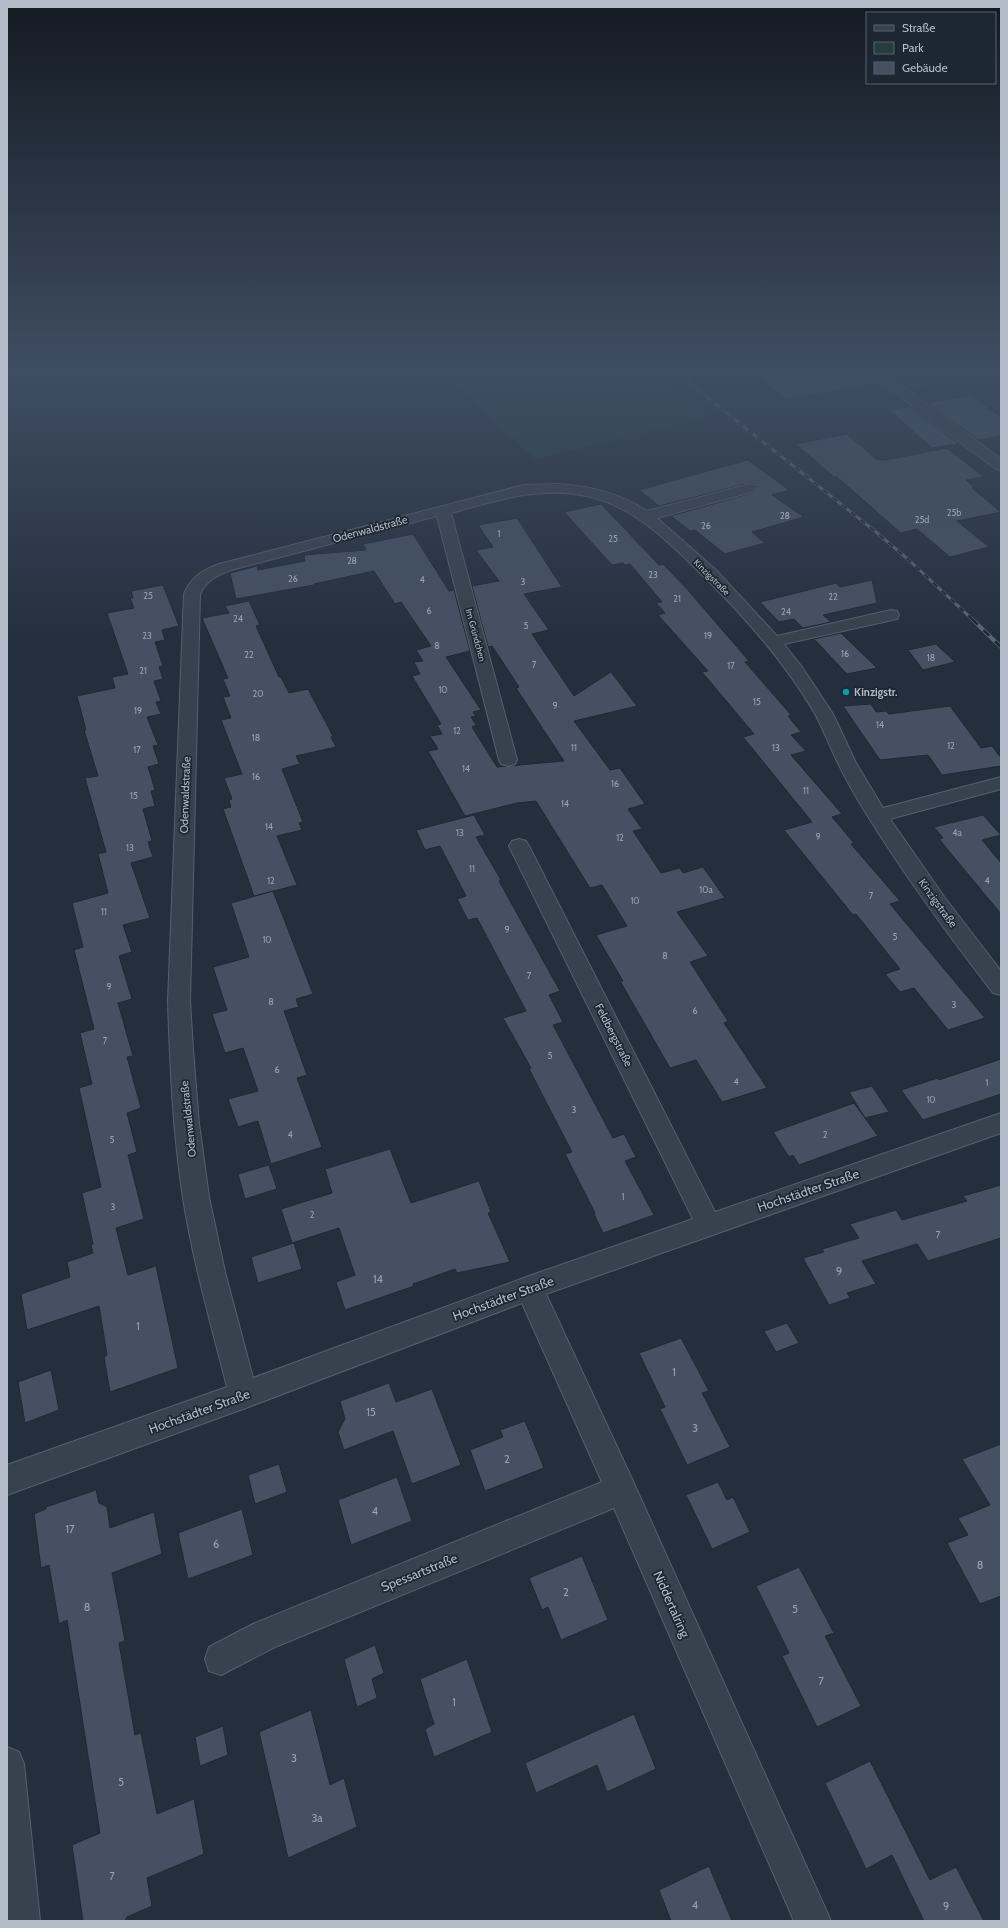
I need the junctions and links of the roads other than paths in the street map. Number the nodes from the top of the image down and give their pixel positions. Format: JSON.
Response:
{"nodes":[{"id":1,"x":993,"y":460,"type":"edge"},
{"id":2,"x":1001,"y":466,"type":"edge"},
{"id":3,"x":575,"y":488,"type":"joint"},
{"id":4,"x":750,"y":488,"type":"dead end"},
{"id":5,"x":443,"y":510,"type":"junction"},
{"id":6,"x":647,"y":516,"type":"junction"},
{"id":7,"x":891,"y":615,"type":"dead end"},
{"id":8,"x":773,"y":642,"type":"junction"},
{"id":9,"x":508,"y":760,"type":"dead end"},
{"id":10,"x":1001,"y":783,"type":"edge"},
{"id":11,"x":878,"y":816,"type":"junction"},
{"id":12,"x":518,"y":846,"type":"dead end"},
{"id":13,"x":1001,"y":988,"type":"edge"},
{"id":14,"x":1001,"y":1123,"type":"edge"},
{"id":15,"x":709,"y":1225,"type":"junction"},
{"id":16,"x":529,"y":1288,"type":"junction"},
{"id":17,"x":243,"y":1395,"type":"junction"},
{"id":18,"x":7,"y":1480,"type":"edge"},
{"id":19,"x":621,"y":1490,"type":"junction"},
{"id":20,"x":220,"y":1659,"type":"dead end"},
{"id":21,"x":7,"y":1764,"type":"edge"},
{"id":22,"x":22,"y":1921,"type":"edge"},
{"id":23,"x":813,"y":1921,"type":"edge"}],
"edges":[{"from":1,"to":2,"type":"street"},
{"from":3,"to":5,"type":"street","name":"Odenwaldstraße"},
{"from":3,"to":6,"type":"street","name":"Kinzigstraße"},
{"from":4,"to":6,"type":"street"},
{"from":5,"to":9,"type":"street","name":"Im Gründchen"},
{"from":5,"to":17,"type":"street","name":"Odenwaldstraße"},
{"from":6,"to":8,"type":"street","name":"Kinzigstraße"},
{"from":7,"to":8,"type":"street"},
{"from":8,"to":11,"type":"street","name":"Kinzigstraße"},
{"from":10,"to":11,"type":"street"},
{"from":11,"to":13,"type":"street","name":"Kinzigstraße"},
{"from":12,"to":15,"type":"street","name":"Feldbergstraße"},
{"from":14,"to":15,"type":"street","name":"Hochstädter Straße"},
{"from":15,"to":16,"type":"street","name":"Hochstädter Straße"},
{"from":16,"to":17,"type":"street","name":"Hochstädter Straße"},
{"from":16,"to":19,"type":"street","name":"Niddertalring"},
{"from":17,"to":18,"type":"street","name":"Hochstädter Straße"},
{"from":19,"to":20,"type":"street","name":"Spessartstraße"},
{"from":19,"to":23,"type":"street","name":"Niddertalring"},
{"from":21,"to":22,"type":"street"}]}
